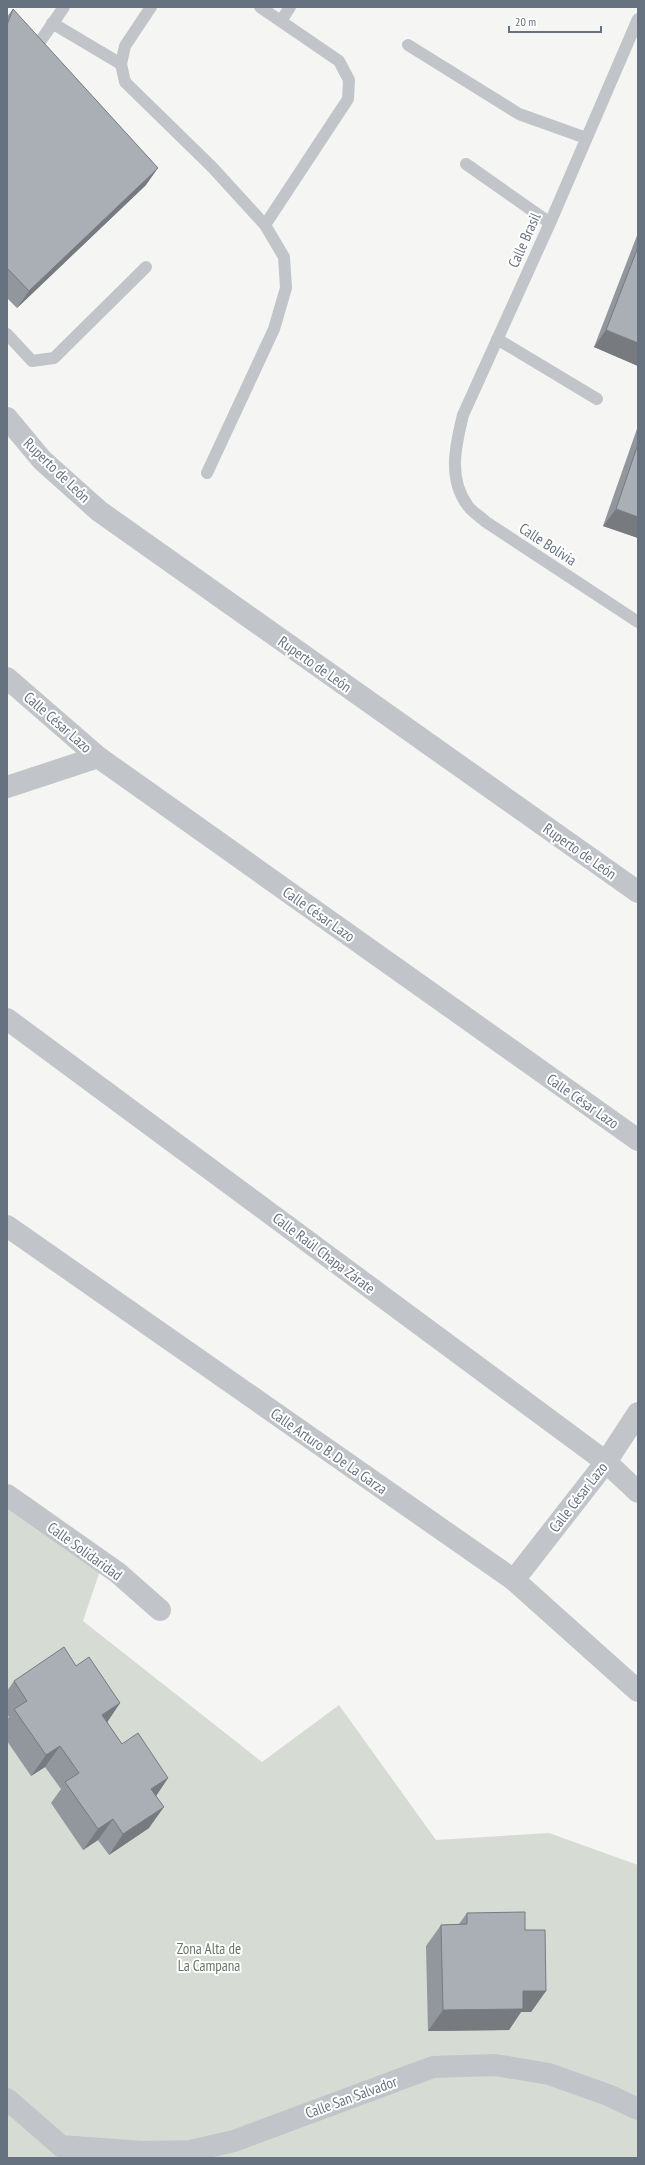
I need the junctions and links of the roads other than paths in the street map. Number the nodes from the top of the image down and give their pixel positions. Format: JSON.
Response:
{"nodes":[{"id":1,"x":64,"y":7,"type":"edge"},
{"id":2,"x":151,"y":7,"type":"edge"},
{"id":3,"x":260,"y":7,"type":"edge"},
{"id":4,"x":290,"y":7,"type":"edge"},
{"id":5,"x":638,"y":19,"type":"edge"},
{"id":6,"x":281,"y":21,"type":"junction"},
{"id":7,"x":52,"y":23,"type":"junction"},
{"id":8,"x":408,"y":45,"type":"dead end"},
{"id":9,"x":36,"y":49,"type":"edge"},
{"id":10,"x":121,"y":64,"type":"junction"},
{"id":11,"x":586,"y":138,"type":"junction"},
{"id":12,"x":466,"y":164,"type":"dead end"},
{"id":13,"x":550,"y":223,"type":"junction"},
{"id":14,"x":265,"y":225,"type":"junction"},
{"id":15,"x":146,"y":267,"type":"dead end"},
{"id":16,"x":7,"y":334,"type":"edge"},
{"id":17,"x":497,"y":339,"type":"junction"},
{"id":18,"x":597,"y":399,"type":"dead end"},
{"id":19,"x":7,"y":418,"type":"edge"},
{"id":20,"x":207,"y":473,"type":"dead end"},
{"id":21,"x":456,"y":478,"type":"joint"},
{"id":22,"x":638,"y":622,"type":"edge"},
{"id":23,"x":7,"y":678,"type":"edge"},
{"id":24,"x":98,"y":757,"type":"junction"},
{"id":25,"x":7,"y":787,"type":"edge"},
{"id":26,"x":638,"y":892,"type":"edge"},
{"id":27,"x":7,"y":1018,"type":"edge"},
{"id":28,"x":638,"y":1140,"type":"edge"},
{"id":29,"x":7,"y":1226,"type":"edge"},
{"id":30,"x":638,"y":1413,"type":"edge"},
{"id":31,"x":606,"y":1462,"type":"junction"},
{"id":32,"x":638,"y":1492,"type":"edge"},
{"id":33,"x":7,"y":1495,"type":"edge"},
{"id":34,"x":514,"y":1580,"type":"junction"},
{"id":35,"x":160,"y":1610,"type":"dead end"},
{"id":36,"x":638,"y":1691,"type":"edge"},
{"id":37,"x":7,"y":2099,"type":"edge"},
{"id":38,"x":638,"y":2109,"type":"edge"},
{"id":39,"x":61,"y":2146,"type":"junction"},
{"id":40,"x":83,"y":2158,"type":"edge"}],
"edges":[{"from":1,"to":7,"type":"lane"},
{"from":2,"to":10,"type":"lane"},
{"from":3,"to":6,"type":"lane"},
{"from":4,"to":6,"type":"lane"},
{"from":5,"to":11,"type":"lane","name":"Calle Brasil"},
{"from":6,"to":14,"type":"lane"},
{"from":7,"to":9,"type":"lane"},
{"from":7,"to":10,"type":"lane"},
{"from":8,"to":11,"type":"lane"},
{"from":10,"to":14,"type":"lane"},
{"from":11,"to":13,"type":"lane","name":"Calle Brasil"},
{"from":12,"to":13,"type":"lane"},
{"from":13,"to":17,"type":"lane","name":"Calle Brasil"},
{"from":14,"to":20,"type":"lane"},
{"from":15,"to":16,"type":"lane"},
{"from":17,"to":18,"type":"lane"},
{"from":17,"to":21,"type":"lane","name":"Calle Brasil"},
{"from":19,"to":26,"type":"street","name":"Ruperto de León"},
{"from":21,"to":22,"type":"lane","name":"Calle Bolivia"},
{"from":23,"to":24,"type":"street","name":"Calle César Lazo"},
{"from":24,"to":25,"type":"street"},
{"from":24,"to":28,"type":"street","name":"Calle César Lazo"},
{"from":27,"to":31,"type":"street","name":"Calle Raúl Chapa Zárate"},
{"from":29,"to":34,"type":"street","name":"Calle Arturo B. De La Garza"},
{"from":30,"to":31,"type":"street","name":"Calle César Lazo"},
{"from":31,"to":32,"type":"street","name":"Calle Raúl Chapa Zárate"},
{"from":31,"to":34,"type":"street","name":"Calle César Lazo"},
{"from":33,"to":35,"type":"street","name":"Calle Solidaridad"},
{"from":34,"to":36,"type":"street","name":"Calle Arturo B. De La Garza"},
{"from":37,"to":39,"type":"street"},
{"from":38,"to":39,"type":"street","name":"Calle San Salvador"},
{"from":39,"to":40,"type":"street"}]}
